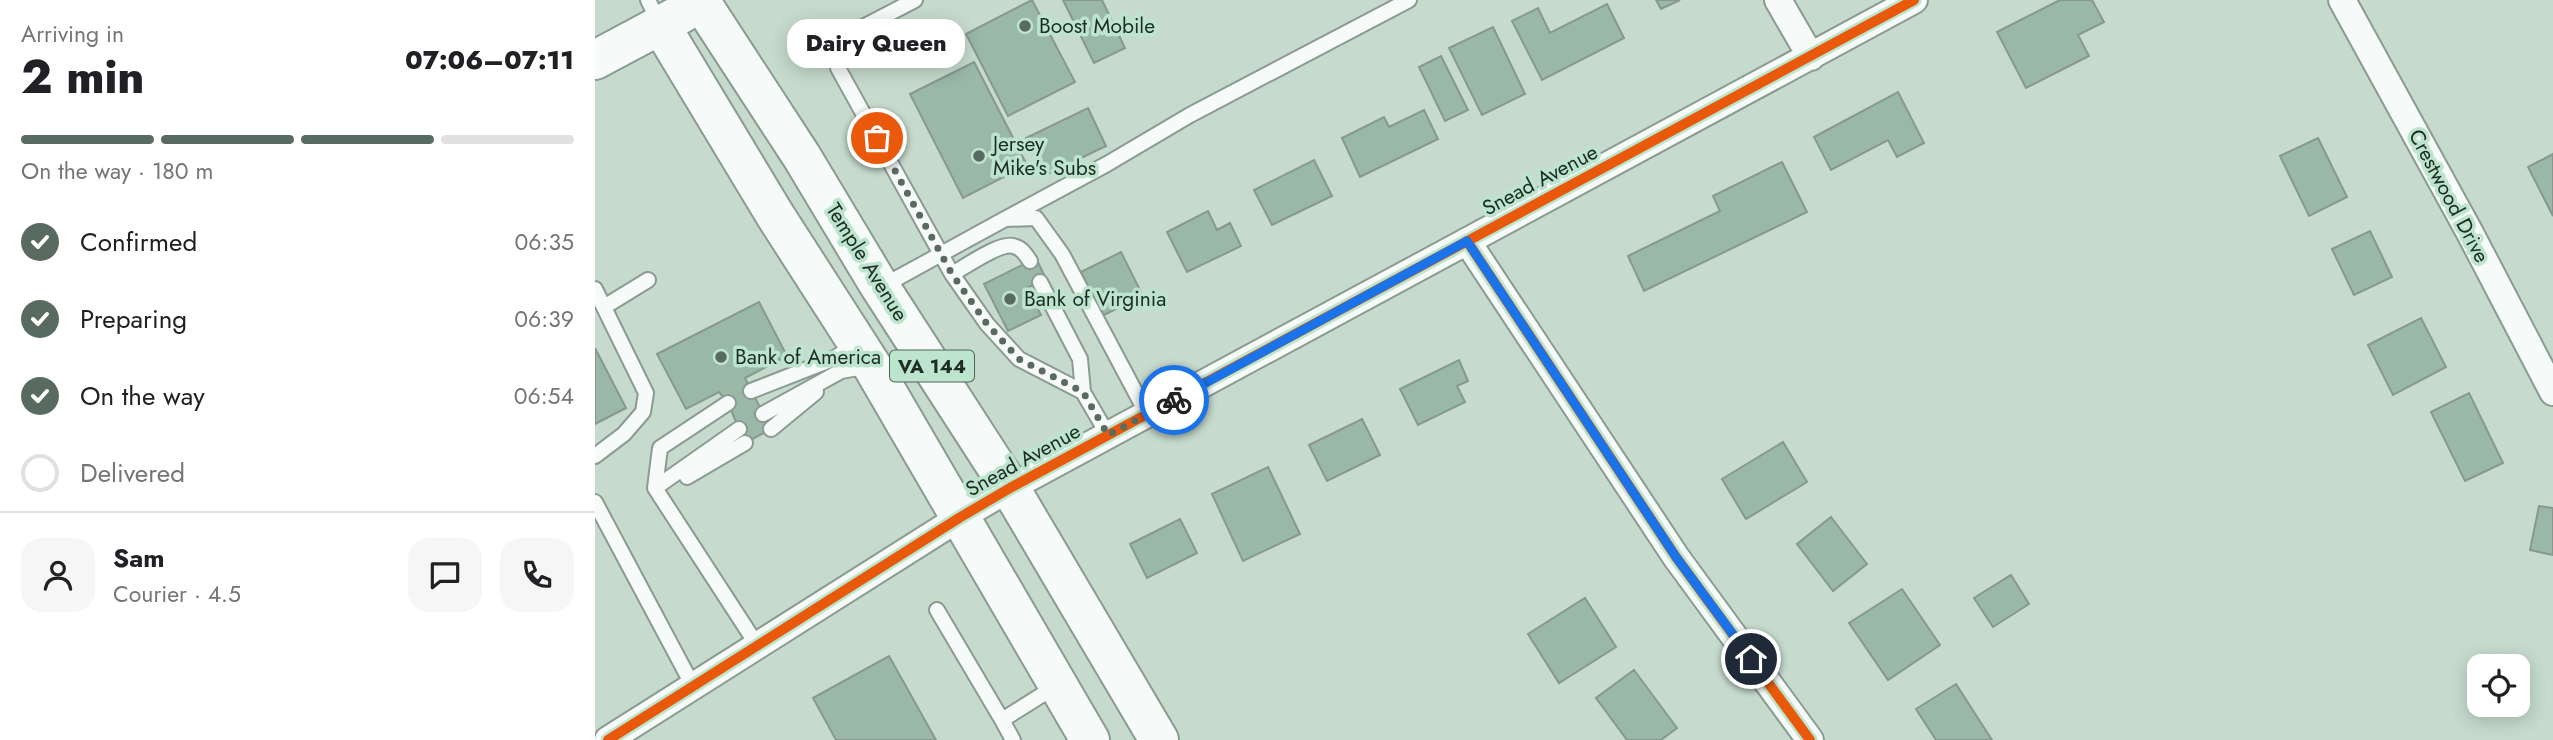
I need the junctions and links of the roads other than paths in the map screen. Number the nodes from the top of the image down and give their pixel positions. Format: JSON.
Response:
{"nodes":[{"id":1,"x":915,"y":0,"type":"edge"},
{"id":2,"x":1409,"y":0,"type":"edge"},
{"id":3,"x":1778,"y":0,"type":"edge"},
{"id":4,"x":1914,"y":0,"type":"edge"},
{"id":5,"x":2342,"y":0,"type":"edge"},
{"id":6,"x":702,"y":1,"type":"edge"},
{"id":7,"x":654,"y":13,"type":"edge"},
{"id":8,"x":1811,"y":57,"type":"junction"},
{"id":9,"x":595,"y":60,"type":"edge"},
{"id":10,"x":1005,"y":219,"type":"junction"},
{"id":11,"x":1467,"y":241,"type":"junction"},
{"id":12,"x":942,"y":255,"type":"junction"},
{"id":13,"x":1030,"y":261,"type":"dead end"},
{"id":14,"x":952,"y":274,"type":"junction"},
{"id":15,"x":648,"y":280,"type":"dead end"},
{"id":16,"x":1040,"y":282,"type":"dead end"},
{"id":17,"x":881,"y":287,"type":"junction"},
{"id":18,"x":595,"y":289,"type":"edge"},
{"id":19,"x":604,"y":307,"type":"junction"},
{"id":20,"x":857,"y":360,"type":"junction"},
{"id":21,"x":751,"y":391,"type":"dead end"},
{"id":22,"x":1083,"y":392,"type":"junction"},
{"id":23,"x":2553,"y":392,"type":"edge"},
{"id":24,"x":728,"y":403,"type":"dead end"},
{"id":25,"x":763,"y":414,"type":"dead end"},
{"id":26,"x":1147,"y":414,"type":"junction"},
{"id":27,"x":771,"y":429,"type":"dead end"},
{"id":28,"x":1108,"y":435,"type":"junction"},
{"id":29,"x":742,"y":436,"type":"dead end"},
{"id":30,"x":595,"y":456,"type":"edge"},
{"id":31,"x":1010,"y":488,"type":"junction"},
{"id":32,"x":657,"y":491,"type":"junction"},
{"id":33,"x":595,"y":502,"type":"edge"},
{"id":34,"x":959,"y":518,"type":"junction"},
{"id":35,"x":937,"y":610,"type":"dead end"},
{"id":36,"x":757,"y":645,"type":"junction"},
{"id":37,"x":1058,"y":685,"type":"junction"},
{"id":38,"x":693,"y":686,"type":"junction"},
{"id":39,"x":1002,"y":720,"type":"junction"},
{"id":40,"x":608,"y":740,"type":"edge"},
{"id":41,"x":1013,"y":740,"type":"edge"},
{"id":42,"x":1090,"y":740,"type":"edge"},
{"id":43,"x":1159,"y":740,"type":"edge"},
{"id":44,"x":1810,"y":740,"type":"edge"}],
"edges":[{"from":1,"to":12,"type":"lane"},
{"from":2,"to":10,"type":"lane"},
{"from":3,"to":8,"type":"street"},
{"from":4,"to":8,"type":"street","name":"Snead Avenue"},
{"from":5,"to":23,"type":"street","name":"Crestwood Drive"},
{"from":6,"to":7,"type":"main road"},
{"from":6,"to":17,"type":"main road","name":"Temple Avenue","number":"VA 144"},
{"from":7,"to":9,"type":"main road"},
{"from":7,"to":20,"type":"main road","number":"VA 144"},
{"from":8,"to":11,"type":"street","name":"Snead Avenue"},
{"from":10,"to":12,"type":"lane"},
{"from":10,"to":26,"type":"lane"},
{"from":11,"to":26,"type":"street","name":"Snead Avenue"},
{"from":11,"to":44,"type":"street"},
{"from":12,"to":14,"type":"lane"},
{"from":12,"to":17,"type":"lane"},
{"from":13,"to":14,"type":"lane"},
{"from":14,"to":22,"type":"lane"},
{"from":15,"to":19,"type":"lane"},
{"from":16,"to":22,"type":"lane"},
{"from":17,"to":31,"type":"main road","name":"Temple Avenue","number":"VA 144"},
{"from":18,"to":19,"type":"lane"},
{"from":19,"to":30,"type":"lane"},
{"from":20,"to":21,"type":"lane"},
{"from":20,"to":25,"type":"lane"},
{"from":20,"to":27,"type":"lane"},
{"from":20,"to":34,"type":"main road","number":"VA 144"},
{"from":22,"to":28,"type":"lane"},
{"from":24,"to":32,"type":"lane"},
{"from":26,"to":28,"type":"street","name":"Snead Avenue"},
{"from":28,"to":31,"type":"street","name":"Snead Avenue"},
{"from":29,"to":32,"type":"lane"},
{"from":31,"to":34,"type":"street","name":"Snead Avenue"},
{"from":31,"to":43,"type":"main road","name":"Temple Avenue","number":"VA 144"},
{"from":32,"to":36,"type":"lane"},
{"from":33,"to":38,"type":"lane"},
{"from":34,"to":36,"type":"street","name":"Snead Avenue"},
{"from":34,"to":37,"type":"main road","number":"VA 144"},
{"from":35,"to":39,"type":"lane"},
{"from":36,"to":38,"type":"street","name":"Snead Avenue"},
{"from":37,"to":39,"type":"lane"},
{"from":37,"to":42,"type":"main road","number":"VA 144"},
{"from":38,"to":40,"type":"street","name":"Snead Avenue"},
{"from":39,"to":41,"type":"lane"}]}
